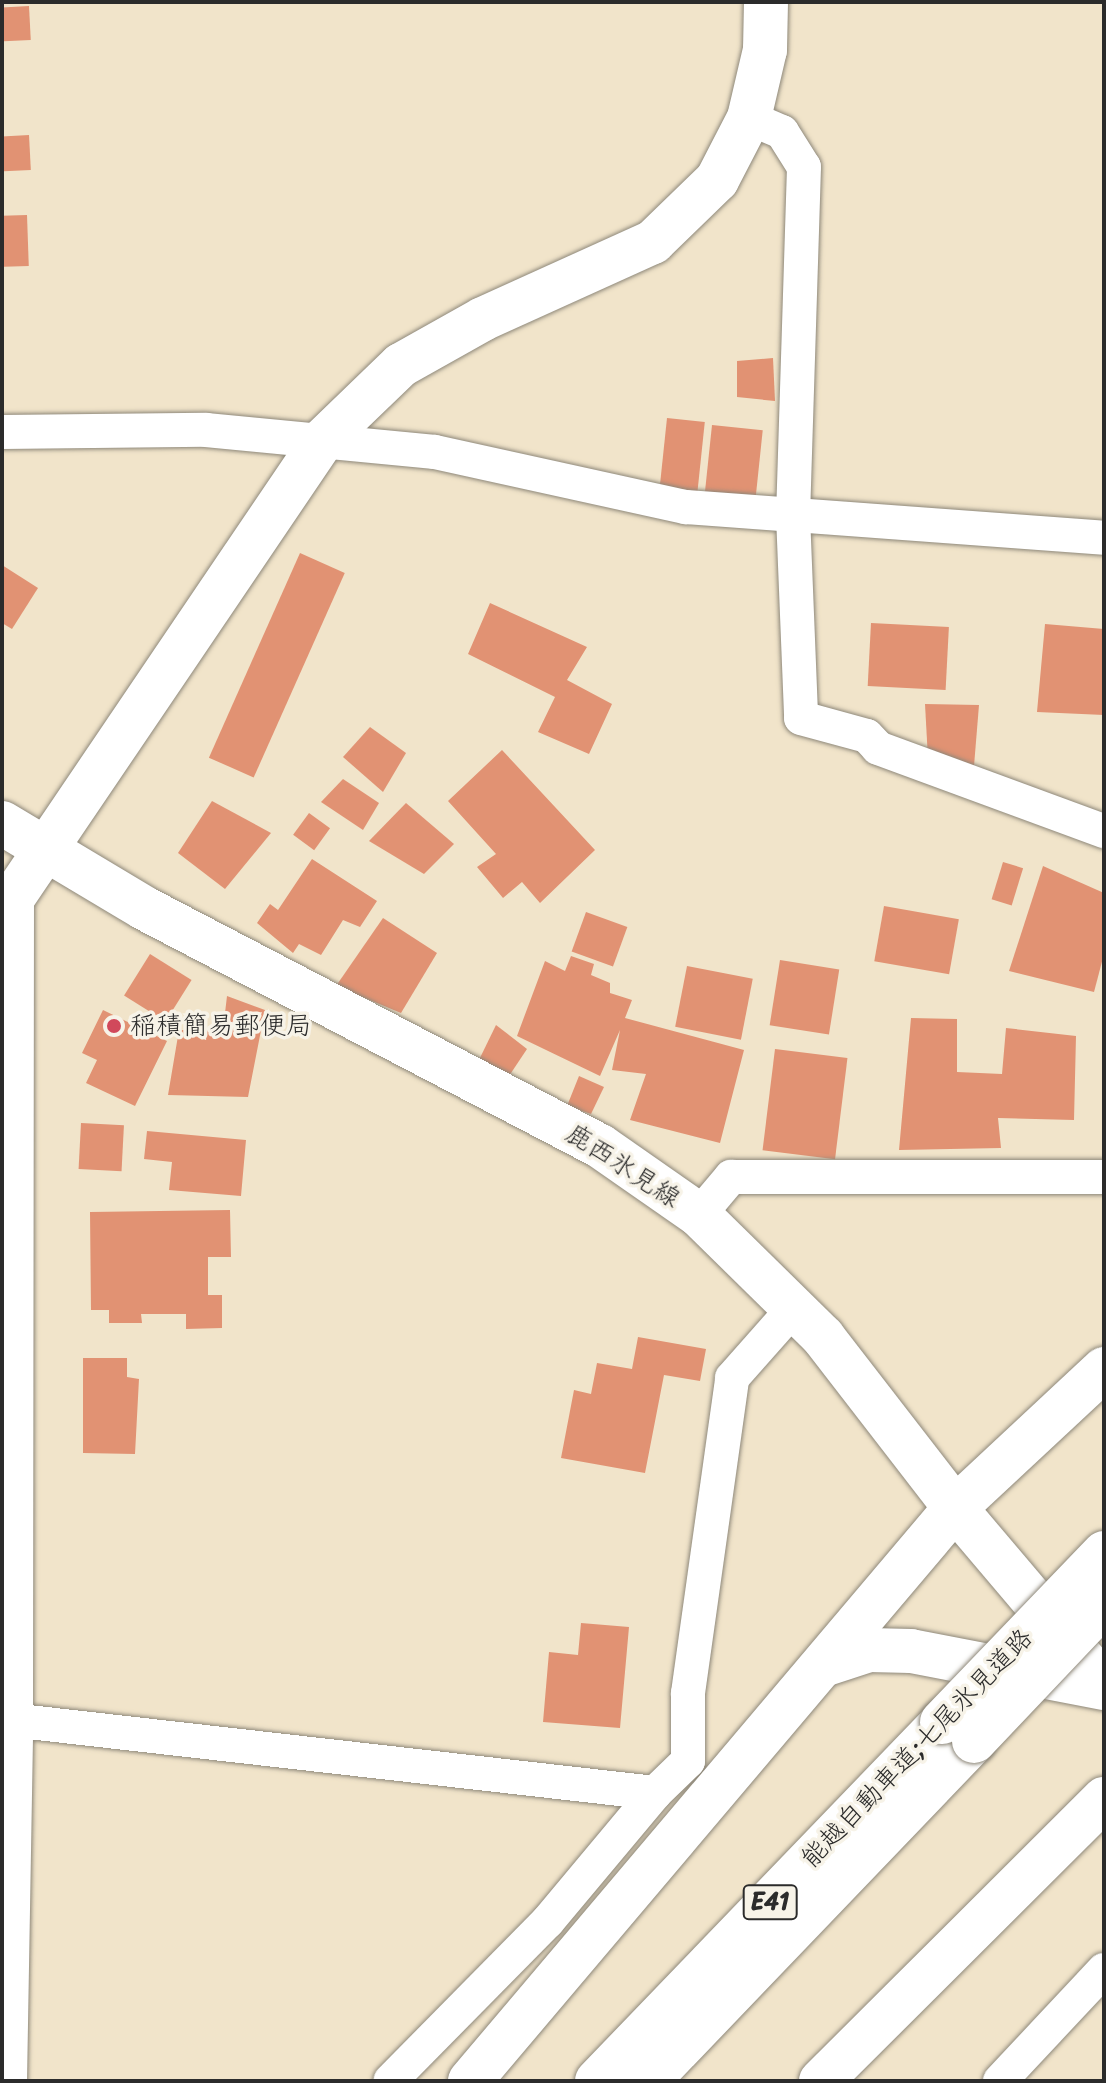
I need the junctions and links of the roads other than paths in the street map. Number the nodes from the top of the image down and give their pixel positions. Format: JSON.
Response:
{"nodes":[{"id":1,"x":766,"y":2,"type":"edge"},
{"id":2,"x":749,"y":118,"type":"junction"},
{"id":3,"x":2,"y":432,"type":"edge"},
{"id":4,"x":322,"y":441,"type":"junction"},
{"id":5,"x":793,"y":515,"type":"junction"},
{"id":6,"x":1104,"y":538,"type":"edge"},
{"id":7,"x":2,"y":823,"type":"edge"},
{"id":8,"x":1104,"y":831,"type":"edge"},
{"id":9,"x":49,"y":849,"type":"junction"},
{"id":10,"x":6,"y":1127,"type":"edge"},
{"id":11,"x":1104,"y":1177,"type":"edge"},
{"id":12,"x":699,"y":1215,"type":"junction"},
{"id":13,"x":794,"y":1308,"type":"junction"},
{"id":14,"x":1104,"y":1369,"type":"edge"},
{"id":15,"x":955,"y":1508,"type":"junction"},
{"id":16,"x":1104,"y":1553,"type":"edge"},
{"id":17,"x":1104,"y":1604,"type":"edge"},
{"id":18,"x":5,"y":1640,"type":"edge"},
{"id":19,"x":826,"y":1664,"type":"junction"},
{"id":20,"x":1104,"y":1686,"type":"edge"},
{"id":21,"x":11,"y":1720,"type":"junction"},
{"id":22,"x":958,"y":1732,"type":"junction"},
{"id":23,"x":655,"y":1793,"type":"junction"},
{"id":24,"x":1104,"y":1799,"type":"edge"},
{"id":25,"x":1104,"y":1970,"type":"edge"},
{"id":26,"x":5,"y":2081,"type":"edge"},
{"id":27,"x":390,"y":2081,"type":"edge"},
{"id":28,"x":470,"y":2081,"type":"edge"},
{"id":29,"x":597,"y":2081,"type":"edge"},
{"id":30,"x":648,"y":2081,"type":"edge"},
{"id":31,"x":821,"y":2081,"type":"edge"},
{"id":32,"x":1000,"y":2081,"type":"edge"}],
"edges":[{"from":1,"to":2,"type":"main road"},
{"from":2,"to":4,"type":"main road"},
{"from":2,"to":5,"type":"street"},
{"from":3,"to":4,"type":"street"},
{"from":4,"to":5,"type":"street"},
{"from":4,"to":9,"type":"main road"},
{"from":5,"to":6,"type":"street"},
{"from":5,"to":8,"type":"street"},
{"from":7,"to":9,"type":"main road","name":"鹿西氷見線"},
{"from":9,"to":10,"type":"main road"},
{"from":9,"to":12,"type":"main road","name":"鹿西氷見線"},
{"from":10,"to":18,"type":"main road"},
{"from":11,"to":12,"type":"street"},
{"from":12,"to":13,"type":"main road","name":"鹿西氷見線"},
{"from":13,"to":15,"type":"main road","name":"鹿西氷見線"},
{"from":13,"to":23,"type":"street"},
{"from":14,"to":15,"type":"main road"},
{"from":15,"to":19,"type":"main road"},
{"from":15,"to":20,"type":"main road","name":"鹿西氷見線"},
{"from":16,"to":22,"type":"main road","name":"能越自動車道;七尾氷見道路","number":"E41","bridge":true},
{"from":17,"to":22,"type":"main road","name":"能越自動車道;七尾氷見道路","number":"E41","bridge":true},
{"from":18,"to":21,"type":"main road"},
{"from":19,"to":20,"type":"main road"},
{"from":19,"to":28,"type":"main road"},
{"from":21,"to":23,"type":"street"},
{"from":21,"to":26,"type":"main road"},
{"from":22,"to":29,"type":"main road","name":"能越自動車道;七尾氷見道路","number":"E41"},
{"from":22,"to":30,"type":"main road","name":"能越自動車道;七尾氷見道路","number":"E41"},
{"from":23,"to":27,"type":"street"},
{"from":24,"to":31,"type":"main road"},
{"from":25,"to":32,"type":"street"}]}
